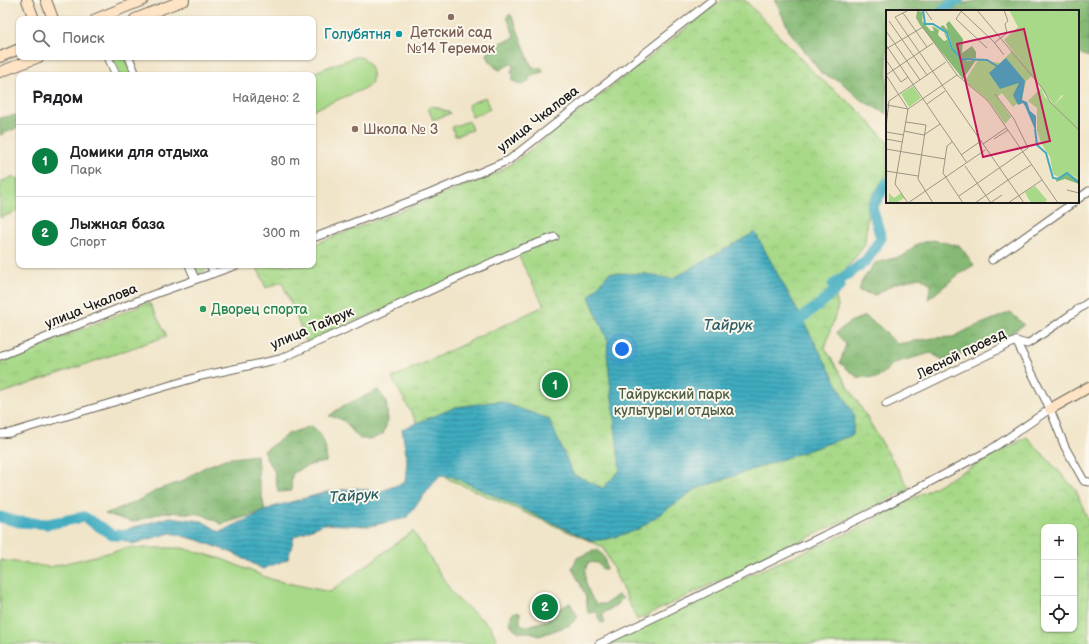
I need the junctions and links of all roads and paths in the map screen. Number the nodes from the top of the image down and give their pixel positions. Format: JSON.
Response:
{"nodes":[{"id":1,"x":27,"y":0,"type":"edge"},
{"id":2,"x":46,"y":0,"type":"edge"},
{"id":3,"x":141,"y":0,"type":"edge"},
{"id":4,"x":184,"y":0,"type":"edge"},
{"id":5,"x":712,"y":0,"type":"edge"},
{"id":6,"x":145,"y":15,"type":"joint"},
{"id":7,"x":33,"y":16,"type":"edge"},
{"id":8,"x":52,"y":16,"type":"edge"},
{"id":9,"x":103,"y":16,"type":"edge"},
{"id":10,"x":16,"y":50,"type":"edge"},
{"id":11,"x":0,"y":57,"type":"edge"},
{"id":12,"x":31,"y":60,"type":"edge"},
{"id":13,"x":109,"y":60,"type":"edge"},
{"id":14,"x":130,"y":60,"type":"edge"},
{"id":15,"x":0,"y":72,"type":"edge"},
{"id":16,"x":115,"y":72,"type":"edge"},
{"id":17,"x":135,"y":72,"type":"edge"},
{"id":18,"x":1089,"y":191,"type":"edge"},
{"id":19,"x":1079,"y":198,"type":"edge"},
{"id":20,"x":1073,"y":203,"type":"edge"},
{"id":21,"x":316,"y":237,"type":"edge"},
{"id":22,"x":555,"y":237,"type":"dead end"},
{"id":23,"x":992,"y":260,"type":"dead end"},
{"id":24,"x":190,"y":268,"type":"edge"},
{"id":25,"x":212,"y":268,"type":"edge"},
{"id":26,"x":228,"y":268,"type":"edge"},
{"id":27,"x":214,"y":273,"type":"junction"},
{"id":28,"x":195,"y":279,"type":"junction"},
{"id":29,"x":1089,"y":302,"type":"edge"},
{"id":30,"x":1016,"y":341,"type":"junction"},
{"id":31,"x":0,"y":356,"type":"edge"},
{"id":32,"x":1089,"y":387,"type":"edge"},
{"id":33,"x":886,"y":404,"type":"dead end"},
{"id":34,"x":1050,"y":409,"type":"junction"},
{"id":35,"x":0,"y":434,"type":"edge"},
{"id":36,"x":1089,"y":482,"type":"edge"},
{"id":37,"x":599,"y":644,"type":"edge"}],
"edges":[{"from":1,"to":7,"type":"main road"},
{"from":2,"to":8,"type":"main road"},
{"from":3,"to":6,"type":"street"},
{"from":3,"to":9,"type":"main road"},
{"from":4,"to":6,"type":"main road"},
{"from":5,"to":21,"type":"street","name":"улица Чкалова"},
{"from":10,"to":11,"type":"main road"},
{"from":12,"to":15,"type":"main road"},
{"from":13,"to":16,"type":"street"},
{"from":14,"to":17,"type":"street"},
{"from":18,"to":19,"type":"street"},
{"from":20,"to":23,"type":"street"},
{"from":22,"to":35,"type":"street","name":"улица Тайрук"},
{"from":24,"to":28,"type":"street"},
{"from":25,"to":27,"type":"street"},
{"from":26,"to":27,"type":"street","name":"улица Чкалова"},
{"from":27,"to":28,"type":"street","name":"улица Чкалова"},
{"from":28,"to":31,"type":"street","name":"улица Чкалова"},
{"from":29,"to":30,"type":"street","name":"Лесной проезд"},
{"from":30,"to":33,"type":"street","name":"Лесной проезд"},
{"from":30,"to":34,"type":"street"},
{"from":32,"to":34,"type":"main road"},
{"from":34,"to":36,"type":"street"},
{"from":34,"to":37,"type":"street"}]}
